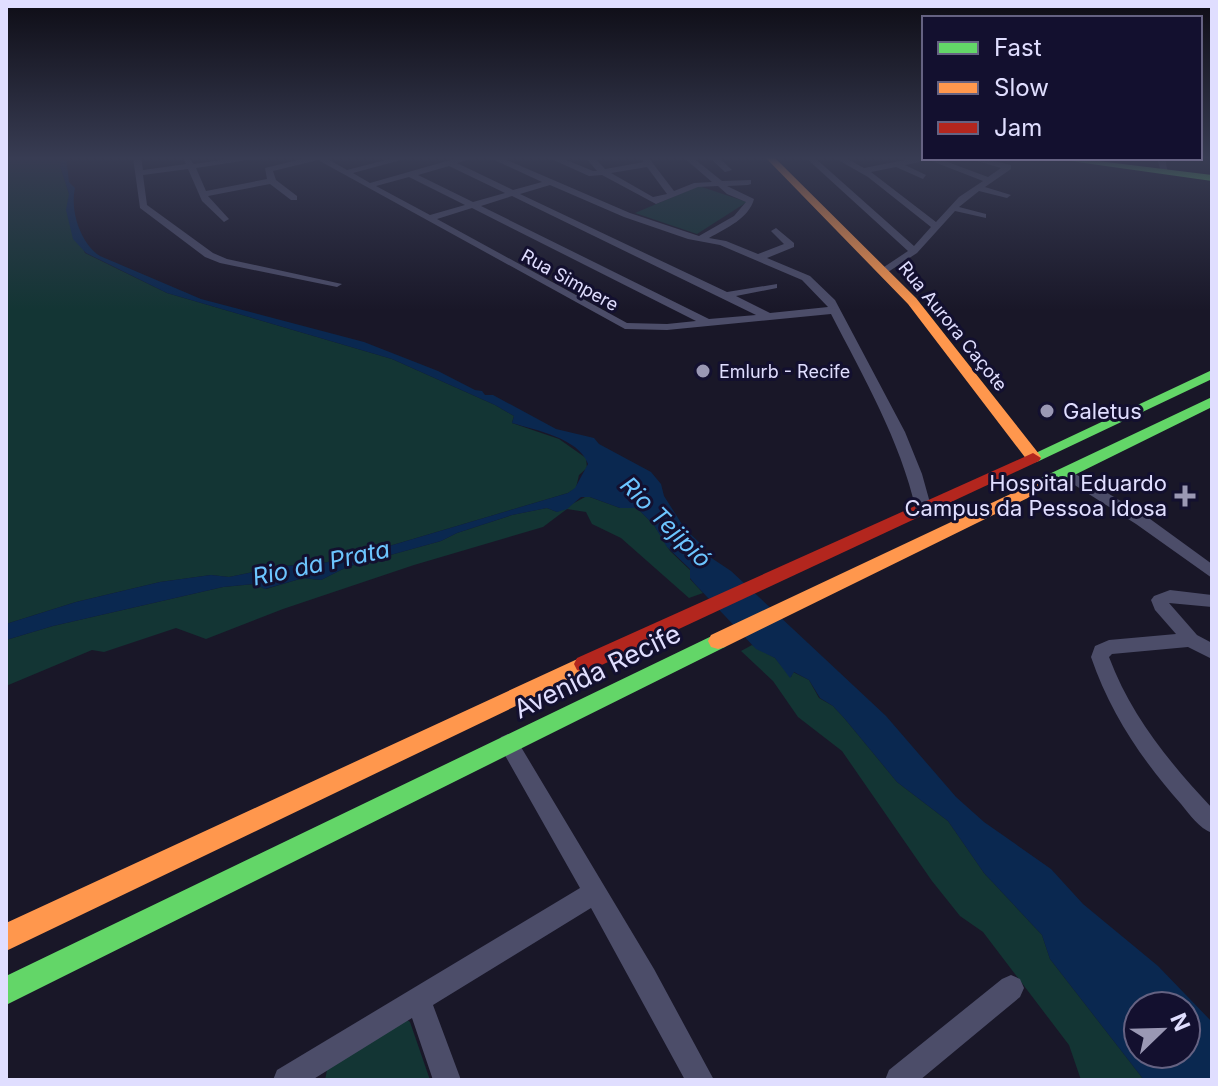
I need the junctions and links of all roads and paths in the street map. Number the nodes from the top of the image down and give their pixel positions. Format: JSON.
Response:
{"nodes":[{"id":1,"x":146,"y":208,"type":"edge"},
{"id":2,"x":214,"y":208,"type":"edge"},
{"id":3,"x":406,"y":208,"type":"edge"},
{"id":4,"x":463,"y":208,"type":"edge"},
{"id":5,"x":477,"y":208,"type":"edge"},
{"id":6,"x":544,"y":208,"type":"edge"},
{"id":7,"x":610,"y":208,"type":"edge"},
{"id":8,"x":640,"y":208,"type":"edge"},
{"id":9,"x":745,"y":208,"type":"edge"},
{"id":10,"x":821,"y":208,"type":"edge"},
{"id":11,"x":866,"y":208,"type":"edge"},
{"id":12,"x":911,"y":208,"type":"edge"},
{"id":13,"x":953,"y":208,"type":"joint"},
{"id":14,"x":627,"y":215,"type":"junction"},
{"id":15,"x":983,"y":216,"type":"dead end"},
{"id":16,"x":224,"y":219,"type":"dead end"},
{"id":17,"x":427,"y":219,"type":"junction"},
{"id":18,"x":935,"y":226,"type":"junction"},
{"id":19,"x":776,"y":231,"type":"dead end"},
{"id":20,"x":700,"y":239,"type":"junction"},
{"id":21,"x":914,"y":251,"type":"junction"},
{"id":22,"x":757,"y":258,"type":"junction"},
{"id":23,"x":885,"y":271,"type":"junction"},
{"id":24,"x":337,"y":284,"type":"dead end"},
{"id":25,"x":773,"y":286,"type":"dead end"},
{"id":26,"x":727,"y":295,"type":"junction"},
{"id":27,"x":834,"y":310,"type":"junction"},
{"id":28,"x":767,"y":316,"type":"junction"},
{"id":29,"x":706,"y":322,"type":"junction"},
{"id":30,"x":1212,"y":374,"type":"edge"},
{"id":31,"x":1212,"y":401,"type":"edge"},
{"id":32,"x":1033,"y":457,"type":"junction"},
{"id":33,"x":1067,"y":474,"type":"junction"},
{"id":34,"x":924,"y":510,"type":"junction"},
{"id":35,"x":1212,"y":572,"type":"edge"},
{"id":36,"x":1212,"y":601,"type":"edge"},
{"id":37,"x":1191,"y":640,"type":"junction"},
{"id":38,"x":1212,"y":652,"type":"edge"},
{"id":39,"x":508,"y":743,"type":"junction"},
{"id":40,"x":1212,"y":823,"type":"edge"},
{"id":41,"x":595,"y":892,"type":"junction"},
{"id":42,"x":6,"y":937,"type":"edge"},
{"id":43,"x":1011,"y":988,"type":"dead end"},
{"id":44,"x":6,"y":991,"type":"edge"},
{"id":45,"x":418,"y":999,"type":"junction"},
{"id":46,"x":296,"y":1078,"type":"edge"},
{"id":47,"x":447,"y":1080,"type":"edge"},
{"id":48,"x":700,"y":1080,"type":"edge"},
{"id":49,"x":899,"y":1080,"type":"edge"}],
"edges":[{"from":1,"to":24,"type":"street"},
{"from":2,"to":16,"type":"street"},
{"from":3,"to":17,"type":"street","name":"Rua Simpere"},
{"from":4,"to":17,"type":"street"},
{"from":5,"to":29,"type":"street"},
{"from":6,"to":26,"type":"street"},
{"from":7,"to":14,"type":"street"},
{"from":8,"to":14,"type":"street"},
{"from":9,"to":20,"type":"street"},
{"from":10,"to":23,"type":"main road","name":"Rua Aurora Caçote"},
{"from":11,"to":21,"type":"street"},
{"from":12,"to":18,"type":"street"},
{"from":13,"to":15,"type":"street"},
{"from":13,"to":18,"type":"street"},
{"from":14,"to":20,"type":"street"},
{"from":17,"to":29,"type":"street","name":"Rua Simpere"},
{"from":18,"to":21,"type":"street"},
{"from":19,"to":22,"type":"street"},
{"from":20,"to":22,"type":"street"},
{"from":21,"to":23,"type":"street"},
{"from":22,"to":27,"type":"street"},
{"from":23,"to":32,"type":"main road","name":"Rua Aurora Caçote"},
{"from":25,"to":26,"type":"street"},
{"from":26,"to":28,"type":"street"},
{"from":27,"to":28,"type":"street","name":"Rua Simpere"},
{"from":27,"to":34,"type":"street"},
{"from":28,"to":29,"type":"street","name":"Rua Simpere"},
{"from":30,"to":32,"type":"main road","name":"Avenida Recife"},
{"from":31,"to":33,"type":"main road","name":"Avenida Recife"},
{"from":32,"to":34,"type":"main road","name":"Avenida Recife"},
{"from":33,"to":35,"type":"street"},
{"from":33,"to":39,"type":"main road","name":"Avenida Recife"},
{"from":34,"to":42,"type":"main road","name":"Avenida Recife"},
{"from":36,"to":37,"type":"street"},
{"from":37,"to":38,"type":"street"},
{"from":37,"to":40,"type":"street"},
{"from":39,"to":41,"type":"street"},
{"from":39,"to":44,"type":"main road","name":"Avenida Recife"},
{"from":41,"to":45,"type":"street"},
{"from":41,"to":48,"type":"street"},
{"from":43,"to":49,"type":"street"},
{"from":45,"to":46,"type":"street"},
{"from":45,"to":47,"type":"street"}]}
